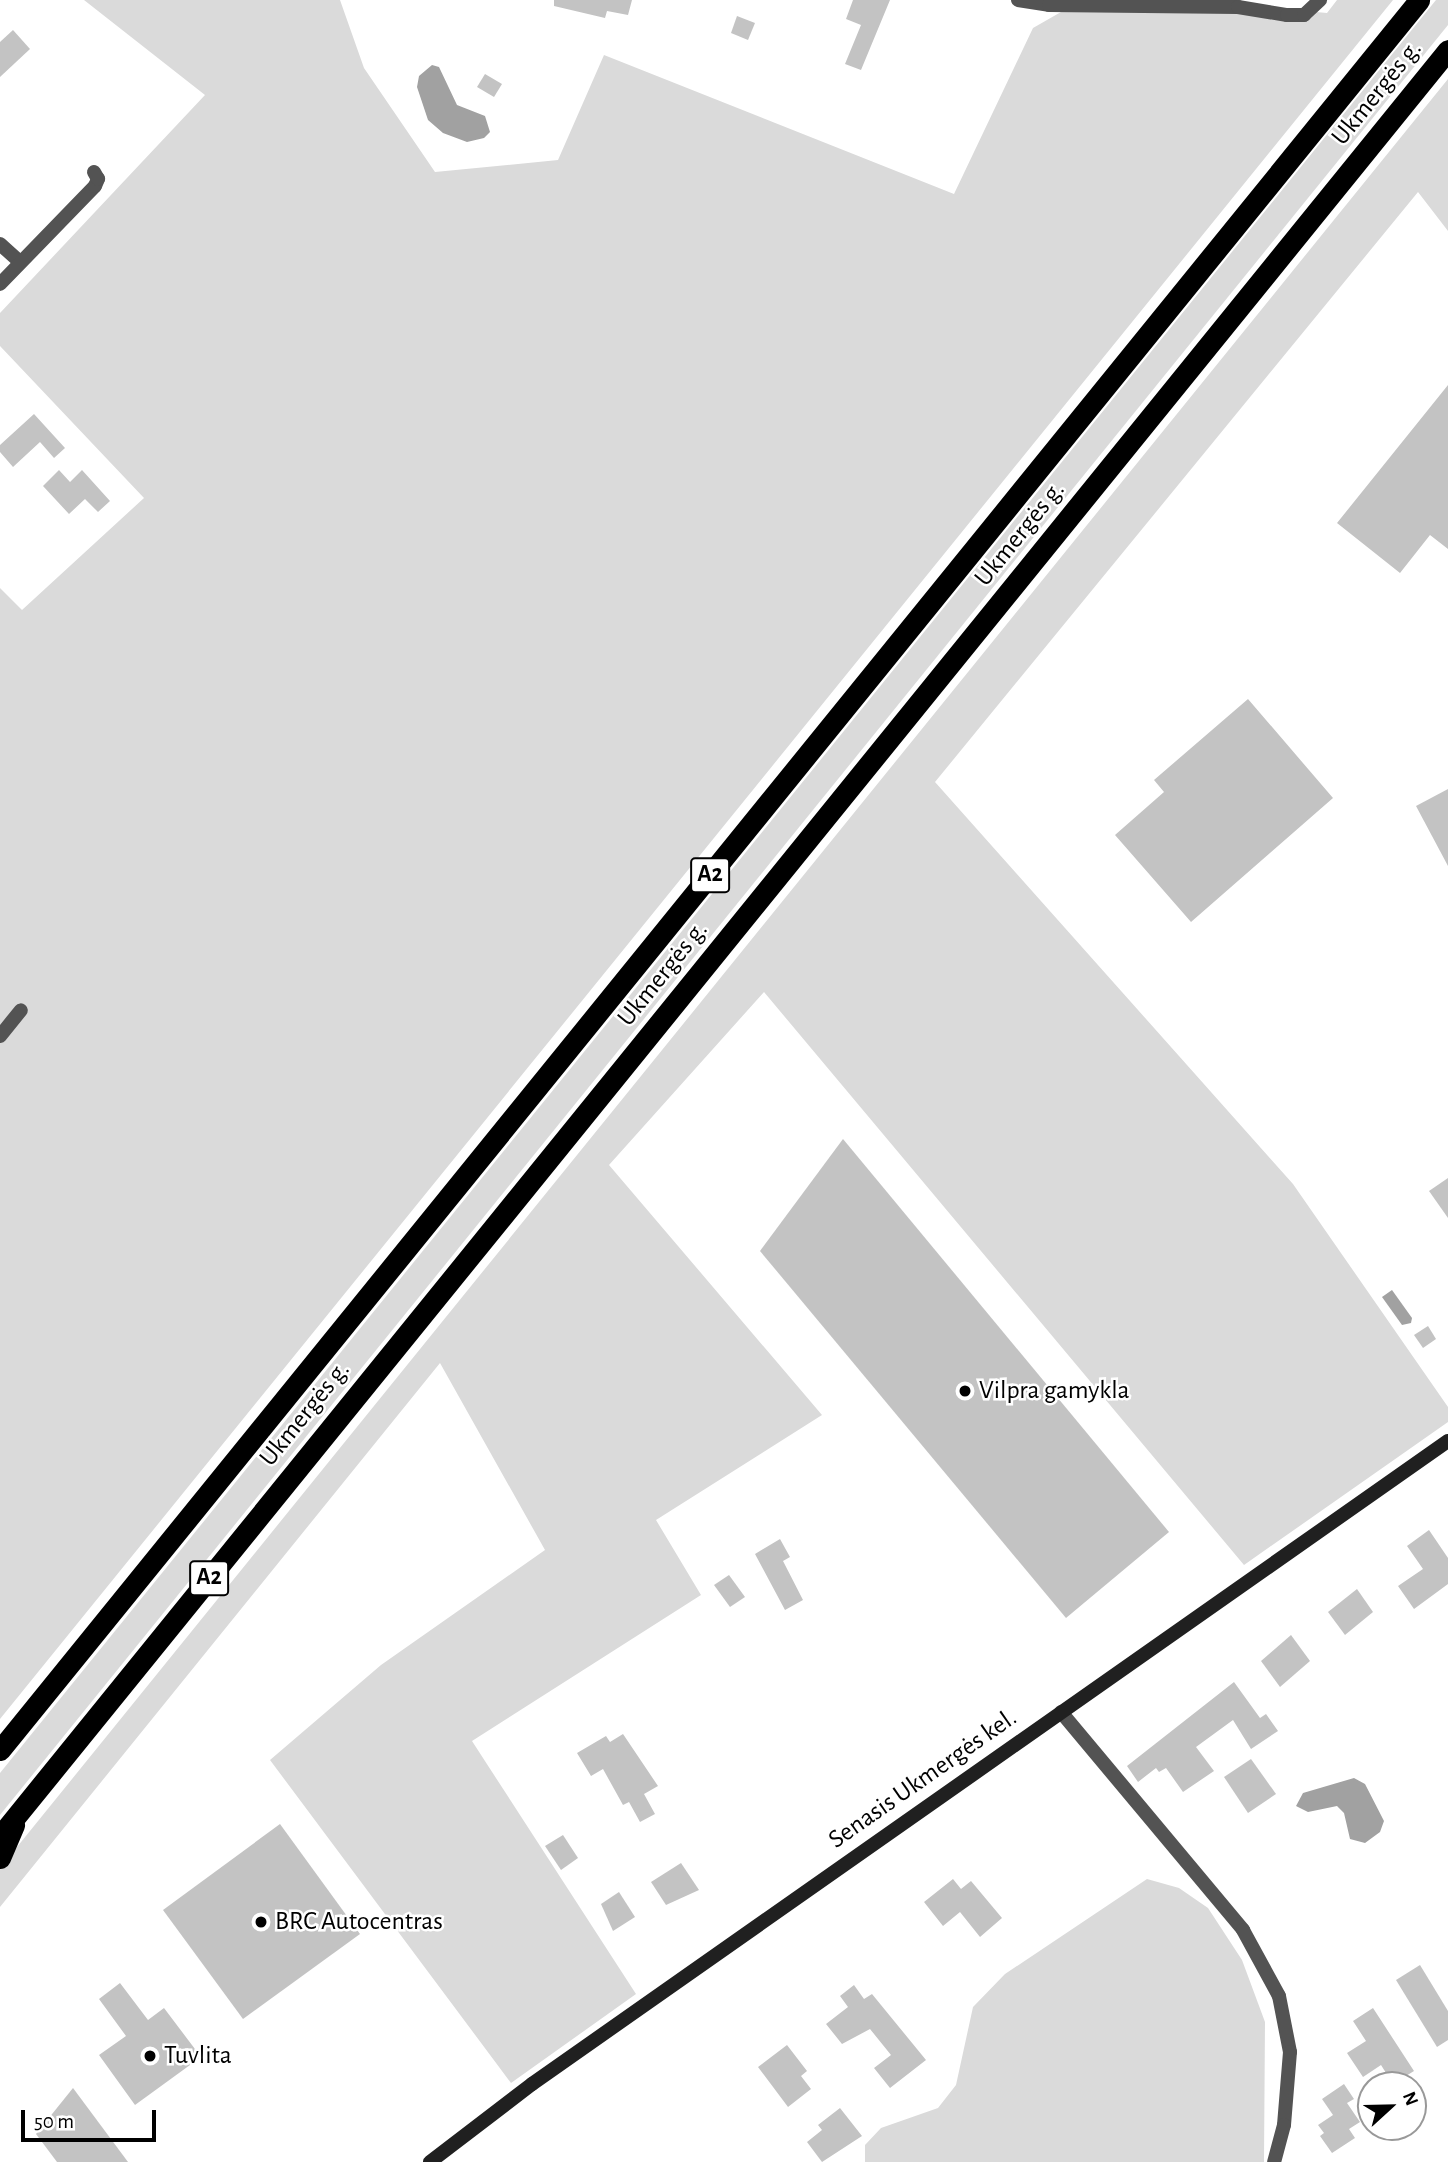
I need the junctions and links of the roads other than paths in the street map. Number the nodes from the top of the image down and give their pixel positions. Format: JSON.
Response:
{"nodes":[{"id":1,"x":1018,"y":0,"type":"edge"},
{"id":2,"x":1320,"y":0,"type":"edge"},
{"id":3,"x":1419,"y":0,"type":"edge"},
{"id":4,"x":1448,"y":50,"type":"edge"},
{"id":5,"x":94,"y":172,"type":"dead end"},
{"id":6,"x":0,"y":244,"type":"edge"},
{"id":7,"x":20,"y":262,"type":"junction"},
{"id":8,"x":0,"y":284,"type":"edge"},
{"id":9,"x":20,"y":1010,"type":"dead end"},
{"id":10,"x":0,"y":1036,"type":"edge"},
{"id":11,"x":1448,"y":1441,"type":"edge"},
{"id":12,"x":1061,"y":1712,"type":"junction"},
{"id":13,"x":0,"y":1750,"type":"edge"},
{"id":14,"x":18,"y":1814,"type":"junction"},
{"id":15,"x":0,"y":1836,"type":"edge"},
{"id":16,"x":0,"y":1858,"type":"edge"},
{"id":17,"x":430,"y":2162,"type":"edge"},
{"id":18,"x":1274,"y":2162,"type":"edge"}],
"edges":[{"from":1,"to":2,"type":"street"},
{"from":3,"to":13,"type":"highway","name":"Ukmergės g.","number":"A2"},
{"from":4,"to":14,"type":"highway","name":"Ukmergės g.","number":"A2"},
{"from":5,"to":7,"type":"street"},
{"from":6,"to":7,"type":"street"},
{"from":7,"to":8,"type":"street"},
{"from":9,"to":10,"type":"street"},
{"from":11,"to":12,"type":"main road","name":"Senasis Ukmergės kel."},
{"from":12,"to":17,"type":"main road","name":"Senasis Ukmergės kel."},
{"from":12,"to":18,"type":"street"},
{"from":14,"to":15,"type":"highway","name":"Ukmergės g.","number":"A2"},
{"from":14,"to":16,"type":"highway"}]}
